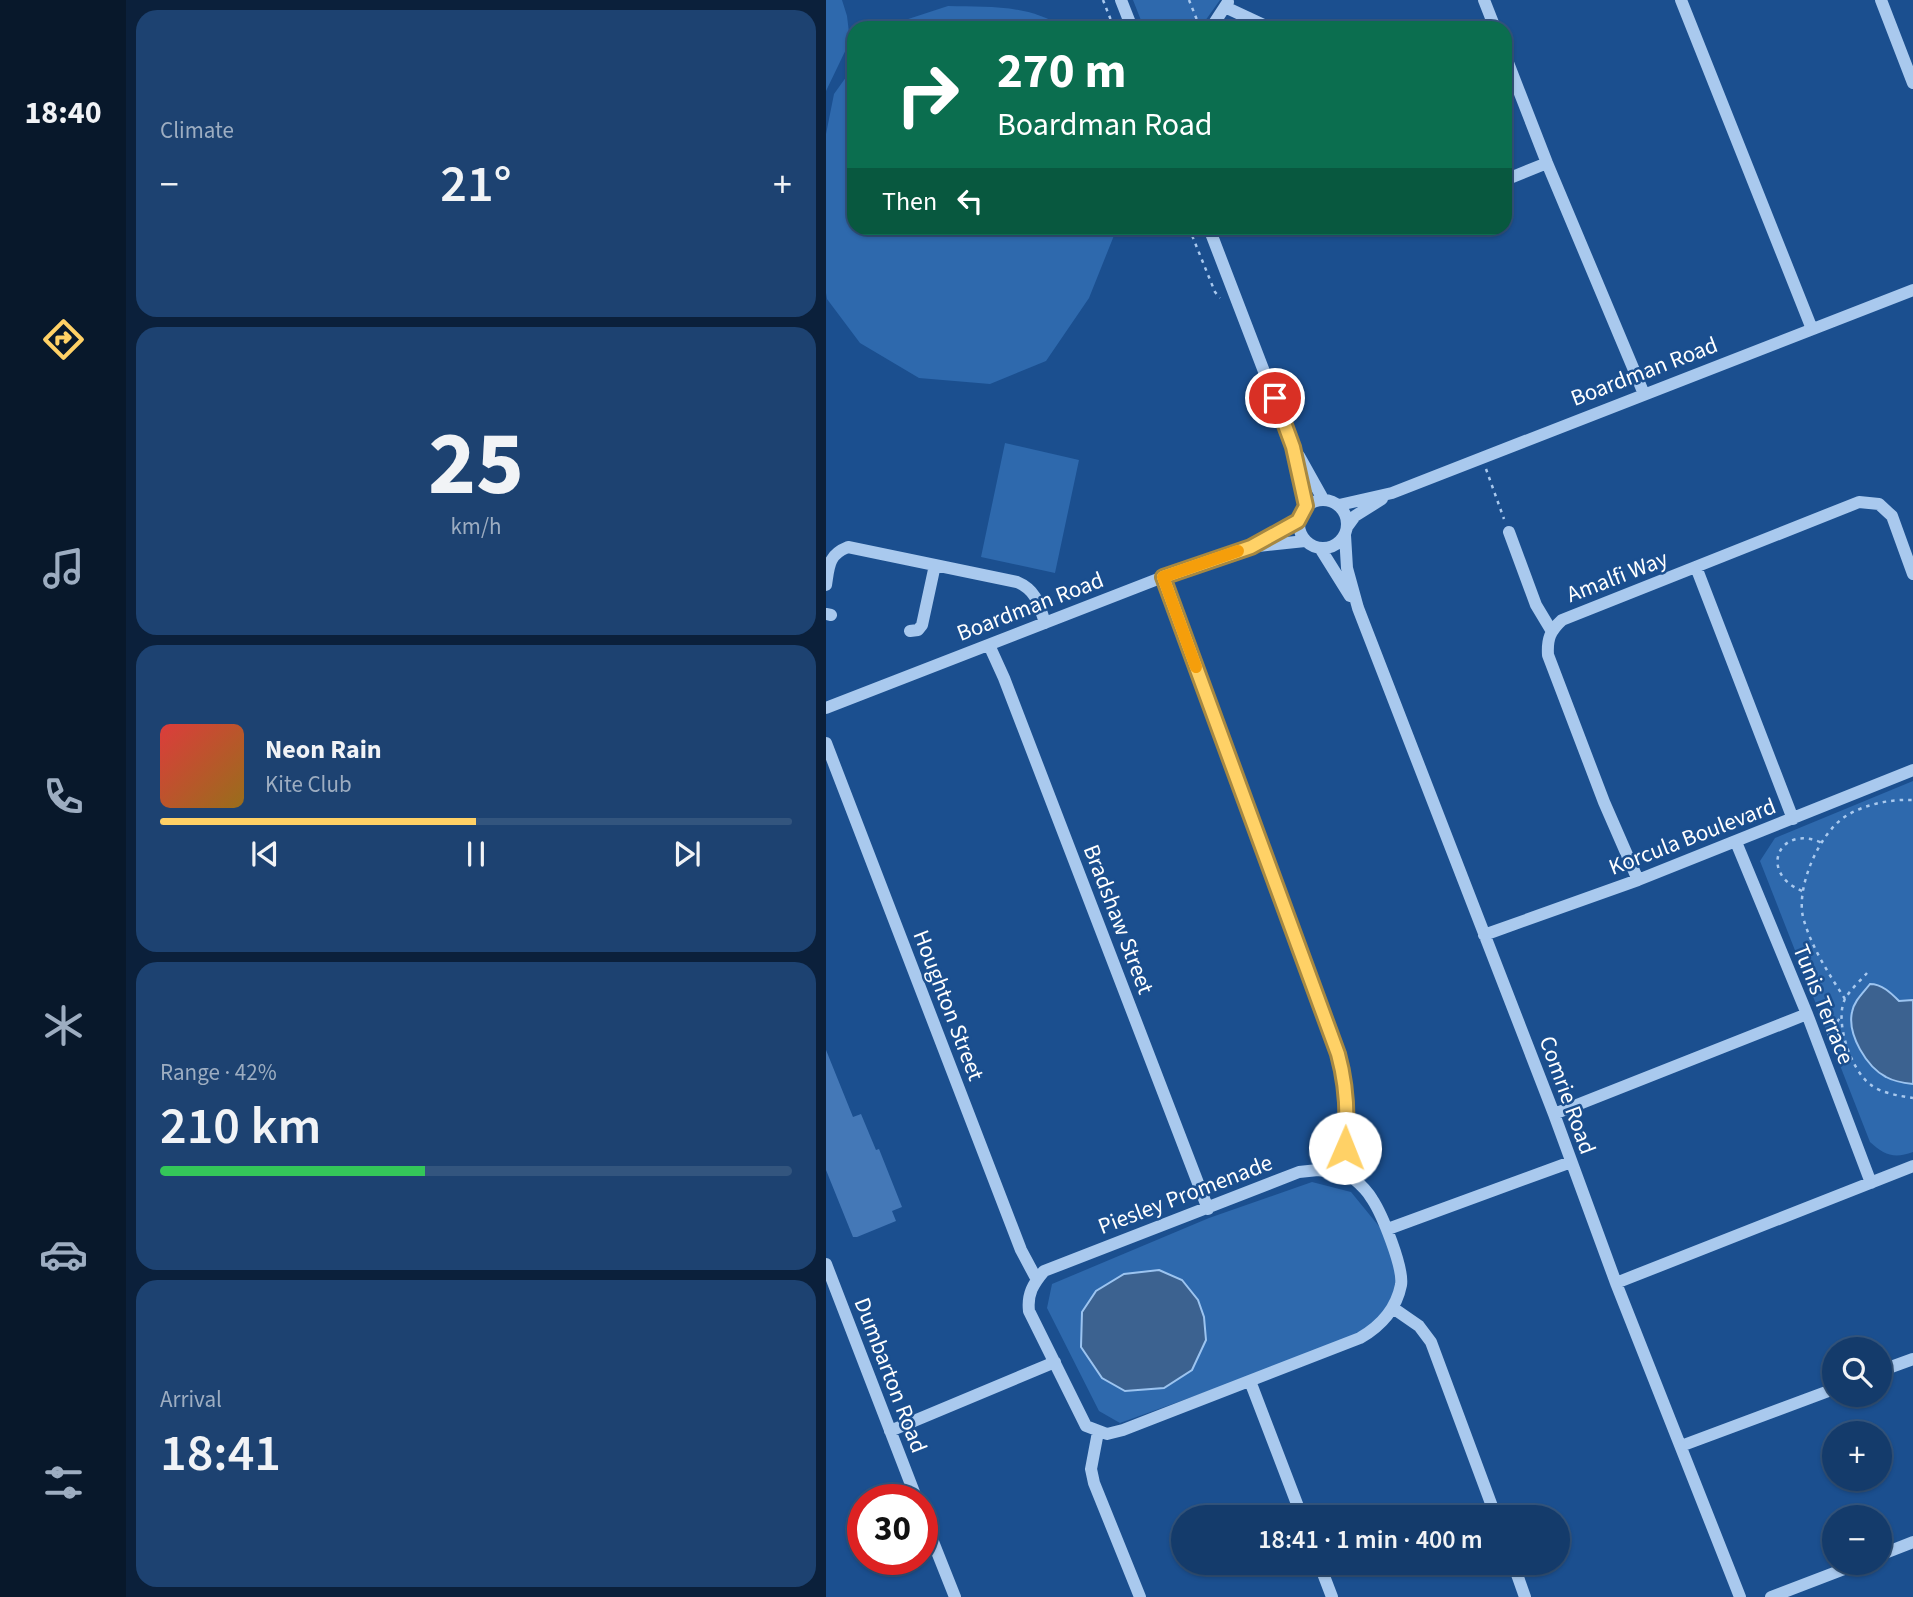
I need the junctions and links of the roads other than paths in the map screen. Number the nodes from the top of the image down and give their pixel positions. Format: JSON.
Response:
{"nodes":[{"id":1,"x":1121,"y":0,"type":"edge"},
{"id":2,"x":1484,"y":0,"type":"edge"},
{"id":3,"x":1681,"y":0,"type":"edge"},
{"id":4,"x":1881,"y":0,"type":"edge"},
{"id":5,"x":1227,"y":3,"type":"edge"},
{"id":6,"x":1129,"y":21,"type":"edge"},
{"id":7,"x":1211,"y":21,"type":"edge"},
{"id":8,"x":1258,"y":21,"type":"edge"},
{"id":9,"x":1492,"y":21,"type":"edge"},
{"id":10,"x":1512,"y":73,"type":"edge"},
{"id":11,"x":1913,"y":83,"type":"edge"},
{"id":12,"x":1546,"y":163,"type":"junction"},
{"id":13,"x":1512,"y":177,"type":"edge"},
{"id":14,"x":1212,"y":235,"type":"edge"},
{"id":15,"x":1913,"y":290,"type":"edge"},
{"id":16,"x":1812,"y":329,"type":"junction"},
{"id":17,"x":1644,"y":394,"type":"junction"},
{"id":18,"x":1293,"y":447,"type":"junction"},
{"id":19,"x":1392,"y":493,"type":"junction"},
{"id":20,"x":1323,"y":499,"type":"junction"},
{"id":21,"x":1339,"y":505,"type":"junction"},
{"id":22,"x":1306,"y":506,"type":"junction"},
{"id":23,"x":1298,"y":521,"type":"junction"},
{"id":24,"x":1346,"y":531,"type":"junction"},
{"id":25,"x":1509,"y":533,"type":"road end"},
{"id":26,"x":1305,"y":541,"type":"junction"},
{"id":27,"x":1251,"y":547,"type":"junction"},
{"id":28,"x":1320,"y":548,"type":"junction"},
{"id":29,"x":934,"y":565,"type":"junction"},
{"id":30,"x":1696,"y":567,"type":"junction"},
{"id":31,"x":1913,"y":574,"type":"edge"},
{"id":32,"x":1163,"y":577,"type":"junction"},
{"id":33,"x":831,"y":578,"type":"edge"},
{"id":34,"x":1358,"y":608,"type":"junction"},
{"id":35,"x":1045,"y":623,"type":"junction"},
{"id":36,"x":1551,"y":630,"type":"junction"},
{"id":37,"x":910,"y":631,"type":"dead end"},
{"id":38,"x":989,"y":645,"type":"junction"},
{"id":39,"x":826,"y":708,"type":"edge"},
{"id":40,"x":826,"y":743,"type":"edge"},
{"id":41,"x":1913,"y":770,"type":"edge"},
{"id":42,"x":1793,"y":820,"type":"junction"},
{"id":43,"x":1736,"y":842,"type":"junction"},
{"id":44,"x":1638,"y":880,"type":"junction"},
{"id":45,"x":1484,"y":935,"type":"junction"},
{"id":46,"x":1807,"y":1014,"type":"junction"},
{"id":47,"x":1554,"y":1114,"type":"junction"},
{"id":48,"x":1571,"y":1162,"type":"junction"},
{"id":49,"x":1913,"y":1166,"type":"edge"},
{"id":50,"x":1341,"y":1174,"type":"junction"},
{"id":51,"x":1871,"y":1183,"type":"junction"},
{"id":52,"x":1208,"y":1209,"type":"junction"},
{"id":53,"x":1388,"y":1230,"type":"junction"},
{"id":54,"x":826,"y":1264,"type":"edge"},
{"id":55,"x":1037,"y":1280,"type":"junction"},
{"id":56,"x":1616,"y":1283,"type":"junction"},
{"id":57,"x":830,"y":1284,"type":"edge"},
{"id":58,"x":1392,"y":1308,"type":"junction"},
{"id":59,"x":1913,"y":1359,"type":"edge"},
{"id":60,"x":1055,"y":1362,"type":"junction"},
{"id":61,"x":1892,"y":1367,"type":"edge"},
{"id":62,"x":1250,"y":1381,"type":"junction"},
{"id":63,"x":1822,"y":1393,"type":"edge"},
{"id":64,"x":890,"y":1432,"type":"junction"},
{"id":65,"x":1098,"y":1432,"type":"junction"},
{"id":66,"x":1681,"y":1446,"type":"junction"},
{"id":67,"x":911,"y":1484,"type":"edge"},
{"id":68,"x":1297,"y":1505,"type":"edge"},
{"id":69,"x":1492,"y":1505,"type":"edge"},
{"id":70,"x":1913,"y":1542,"type":"edge"},
{"id":71,"x":1892,"y":1550,"type":"edge"},
{"id":72,"x":938,"y":1554,"type":"edge"},
{"id":73,"x":1324,"y":1575,"type":"edge"},
{"id":74,"x":1517,"y":1575,"type":"edge"},
{"id":75,"x":1829,"y":1575,"type":"edge"},
{"id":76,"x":955,"y":1597,"type":"edge"},
{"id":77,"x":1140,"y":1597,"type":"edge"},
{"id":78,"x":1332,"y":1597,"type":"edge"},
{"id":79,"x":1525,"y":1597,"type":"edge"},
{"id":80,"x":1740,"y":1597,"type":"edge"},
{"id":81,"x":1771,"y":1597,"type":"edge"}],
"edges":[{"from":1,"to":6,"type":"street"},
{"from":2,"to":9,"type":"street"},
{"from":3,"to":16,"type":"street"},
{"from":4,"to":11,"type":"street"},
{"from":5,"to":7,"type":"street"},
{"from":5,"to":8,"type":"street"},
{"from":10,"to":12,"type":"street"},
{"from":12,"to":13,"type":"street"},
{"from":12,"to":17,"type":"street"},
{"from":14,"to":18,"type":"street"},
{"from":15,"to":16,"type":"street","name":"Boardman Road"},
{"from":16,"to":17,"type":"street","name":"Boardman Road"},
{"from":17,"to":19,"type":"street","name":"Boardman Road"},
{"from":18,"to":20,"type":"street"},
{"from":18,"to":22,"type":"street"},
{"from":19,"to":21,"type":"street","name":"Boardman Road"},
{"from":19,"to":24,"type":"street","name":"Boardman Road"},
{"from":20,"to":21,"type":"street"},
{"from":20,"to":22,"type":"street"},
{"from":21,"to":24,"type":"street"},
{"from":22,"to":23,"type":"street"},
{"from":23,"to":26,"type":"street"},
{"from":23,"to":27,"type":"street","name":"Boardman Road"},
{"from":24,"to":28,"type":"street","name":"Boardman Road"},
{"from":24,"to":34,"type":"street","name":"Comrie Road"},
{"from":25,"to":36,"type":"street"},
{"from":26,"to":27,"type":"street","name":"Boardman Road"},
{"from":26,"to":28,"type":"street"},
{"from":27,"to":32,"type":"street","name":"Boardman Road"},
{"from":28,"to":34,"type":"street","name":"Comrie Road"},
{"from":29,"to":33,"type":"street"},
{"from":29,"to":35,"type":"street"},
{"from":29,"to":37,"type":"street"},
{"from":30,"to":31,"type":"street","name":"Amalfi Way"},
{"from":30,"to":36,"type":"street","name":"Amalfi Way"},
{"from":30,"to":42,"type":"street"},
{"from":32,"to":35,"type":"street","name":"Boardman Road"},
{"from":32,"to":50,"type":"street"},
{"from":34,"to":45,"type":"street","name":"Comrie Road"},
{"from":35,"to":38,"type":"street","name":"Boardman Road"},
{"from":36,"to":44,"type":"street","name":"Amalfi Way"},
{"from":38,"to":39,"type":"street","name":"Boardman Road"},
{"from":38,"to":52,"type":"street","name":"Bradshaw Street"},
{"from":40,"to":55,"type":"street","name":"Houghton Street"},
{"from":41,"to":42,"type":"street","name":"Korcula Boulevard"},
{"from":42,"to":43,"type":"street","name":"Korcula Boulevard"},
{"from":43,"to":44,"type":"street","name":"Korcula Boulevard"},
{"from":43,"to":46,"type":"street","name":"Tunis Terrace"},
{"from":44,"to":45,"type":"street","name":"Korcula Boulevard"},
{"from":45,"to":47,"type":"street","name":"Comrie Road"},
{"from":46,"to":47,"type":"street"},
{"from":46,"to":51,"type":"street","name":"Tunis Terrace"},
{"from":47,"to":48,"type":"street","name":"Comrie Road"},
{"from":48,"to":53,"type":"street"},
{"from":48,"to":56,"type":"street","name":"Comrie Road"},
{"from":49,"to":51,"type":"street"},
{"from":50,"to":52,"type":"street","name":"Piesley Promenade"},
{"from":50,"to":53,"type":"street"},
{"from":51,"to":56,"type":"street"},
{"from":52,"to":55,"type":"street","name":"Piesley Promenade"},
{"from":53,"to":58,"type":"street"},
{"from":54,"to":57,"type":"street","name":"Dumbarton Road"},
{"from":55,"to":60,"type":"street"},
{"from":56,"to":66,"type":"street","name":"Comrie Road"},
{"from":57,"to":64,"type":"street","name":"Dumbarton Road"},
{"from":58,"to":62,"type":"street"},
{"from":58,"to":69,"type":"street"},
{"from":59,"to":61,"type":"street"},
{"from":60,"to":64,"type":"street"},
{"from":60,"to":65,"type":"street"},
{"from":62,"to":65,"type":"street"},
{"from":62,"to":68,"type":"street"},
{"from":63,"to":66,"type":"street"},
{"from":64,"to":67,"type":"street","name":"Dumbarton Road"},
{"from":65,"to":77,"type":"street"},
{"from":66,"to":80,"type":"street","name":"Comrie Road"},
{"from":70,"to":71,"type":"street"},
{"from":72,"to":76,"type":"street"},
{"from":73,"to":78,"type":"street"},
{"from":74,"to":79,"type":"street"},
{"from":75,"to":81,"type":"street"}]}
